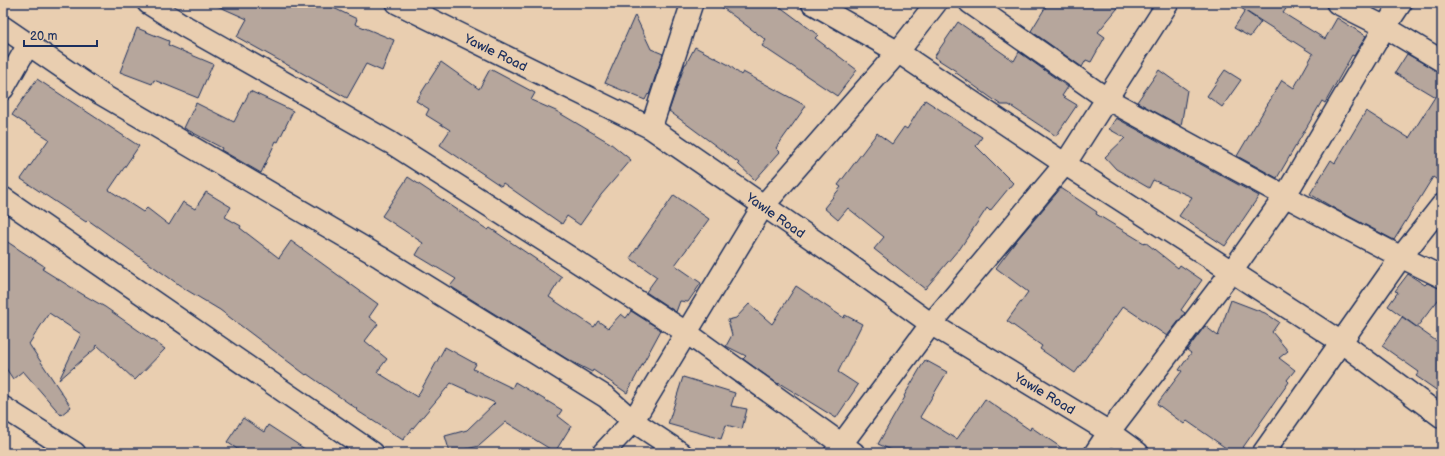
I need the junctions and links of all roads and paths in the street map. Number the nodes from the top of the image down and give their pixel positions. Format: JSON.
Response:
{"nodes":[{"id":1,"x":148,"y":3,"type":"edge"},
{"id":2,"x":397,"y":3,"type":"edge"},
{"id":3,"x":692,"y":3,"type":"edge"},
{"id":4,"x":812,"y":3,"type":"edge"},
{"id":5,"x":936,"y":3,"type":"edge"},
{"id":6,"x":970,"y":3,"type":"edge"},
{"id":7,"x":1168,"y":3,"type":"edge"},
{"id":8,"x":1337,"y":3,"type":"edge"},
{"id":9,"x":1401,"y":3,"type":"edge"},
{"id":10,"x":3,"y":27,"type":"edge"},
{"id":11,"x":1385,"y":27,"type":"junction"},
{"id":12,"x":28,"y":45,"type":"junction"},
{"id":13,"x":898,"y":52,"type":"junction"},
{"id":14,"x":1442,"y":62,"type":"edge"},
{"id":15,"x":3,"y":89,"type":"edge"},
{"id":16,"x":1107,"y":99,"type":"junction"},
{"id":17,"x":651,"y":128,"type":"junction"},
{"id":18,"x":1065,"y":164,"type":"junction"},
{"id":19,"x":1285,"y":196,"type":"junction"},
{"id":20,"x":3,"y":198,"type":"edge"},
{"id":21,"x":1442,"y":205,"type":"edge"},
{"id":22,"x":763,"y":206,"type":"junction"},
{"id":23,"x":1401,"y":257,"type":"junction"},
{"id":24,"x":1232,"y":271,"type":"junction"},
{"id":25,"x":1442,"y":277,"type":"edge"},
{"id":26,"x":931,"y":324,"type":"junction"},
{"id":27,"x":687,"y":333,"type":"junction"},
{"id":28,"x":1342,"y":342,"type":"junction"},
{"id":29,"x":3,"y":407,"type":"edge"},
{"id":30,"x":1442,"y":417,"type":"edge"},
{"id":31,"x":633,"y":421,"type":"junction"},
{"id":32,"x":1110,"y":432,"type":"junction"},
{"id":33,"x":843,"y":450,"type":"edge"},
{"id":34,"x":75,"y":453,"type":"edge"},
{"id":35,"x":373,"y":453,"type":"edge"},
{"id":36,"x":604,"y":453,"type":"edge"},
{"id":37,"x":681,"y":453,"type":"edge"},
{"id":38,"x":1095,"y":453,"type":"edge"},
{"id":39,"x":1138,"y":453,"type":"edge"},
{"id":40,"x":1263,"y":453,"type":"edge"}],
"edges":[{"from":1,"to":27,"type":"street"},
{"from":2,"to":17,"type":"street","name":"Yawle Road"},
{"from":3,"to":17,"type":"street"},
{"from":4,"to":13,"type":"street"},
{"from":5,"to":13,"type":"street"},
{"from":6,"to":16,"type":"street"},
{"from":7,"to":16,"type":"street"},
{"from":8,"to":11,"type":"street"},
{"from":9,"to":11,"type":"street"},
{"from":10,"to":12,"type":"street"},
{"from":11,"to":14,"type":"street"},
{"from":11,"to":19,"type":"street"},
{"from":12,"to":15,"type":"street"},
{"from":12,"to":31,"type":"street"},
{"from":13,"to":18,"type":"street"},
{"from":13,"to":22,"type":"street"},
{"from":16,"to":18,"type":"street"},
{"from":16,"to":19,"type":"street"},
{"from":17,"to":22,"type":"street","name":"Yawle Road"},
{"from":18,"to":24,"type":"street"},
{"from":18,"to":26,"type":"street"},
{"from":19,"to":23,"type":"street"},
{"from":19,"to":24,"type":"street"},
{"from":20,"to":35,"type":"street"},
{"from":21,"to":23,"type":"street"},
{"from":22,"to":26,"type":"street","name":"Yawle Road"},
{"from":22,"to":27,"type":"street"},
{"from":23,"to":25,"type":"street"},
{"from":23,"to":28,"type":"street"},
{"from":24,"to":28,"type":"street"},
{"from":24,"to":32,"type":"street"},
{"from":26,"to":32,"type":"street","name":"Yawle Road"},
{"from":26,"to":33,"type":"street"},
{"from":27,"to":31,"type":"street"},
{"from":27,"to":33,"type":"street"},
{"from":28,"to":30,"type":"street"},
{"from":28,"to":40,"type":"street"},
{"from":29,"to":34,"type":"street"},
{"from":31,"to":36,"type":"street"},
{"from":31,"to":37,"type":"street"},
{"from":32,"to":38,"type":"street"},
{"from":32,"to":39,"type":"street","name":"Yawle Road"}]}
